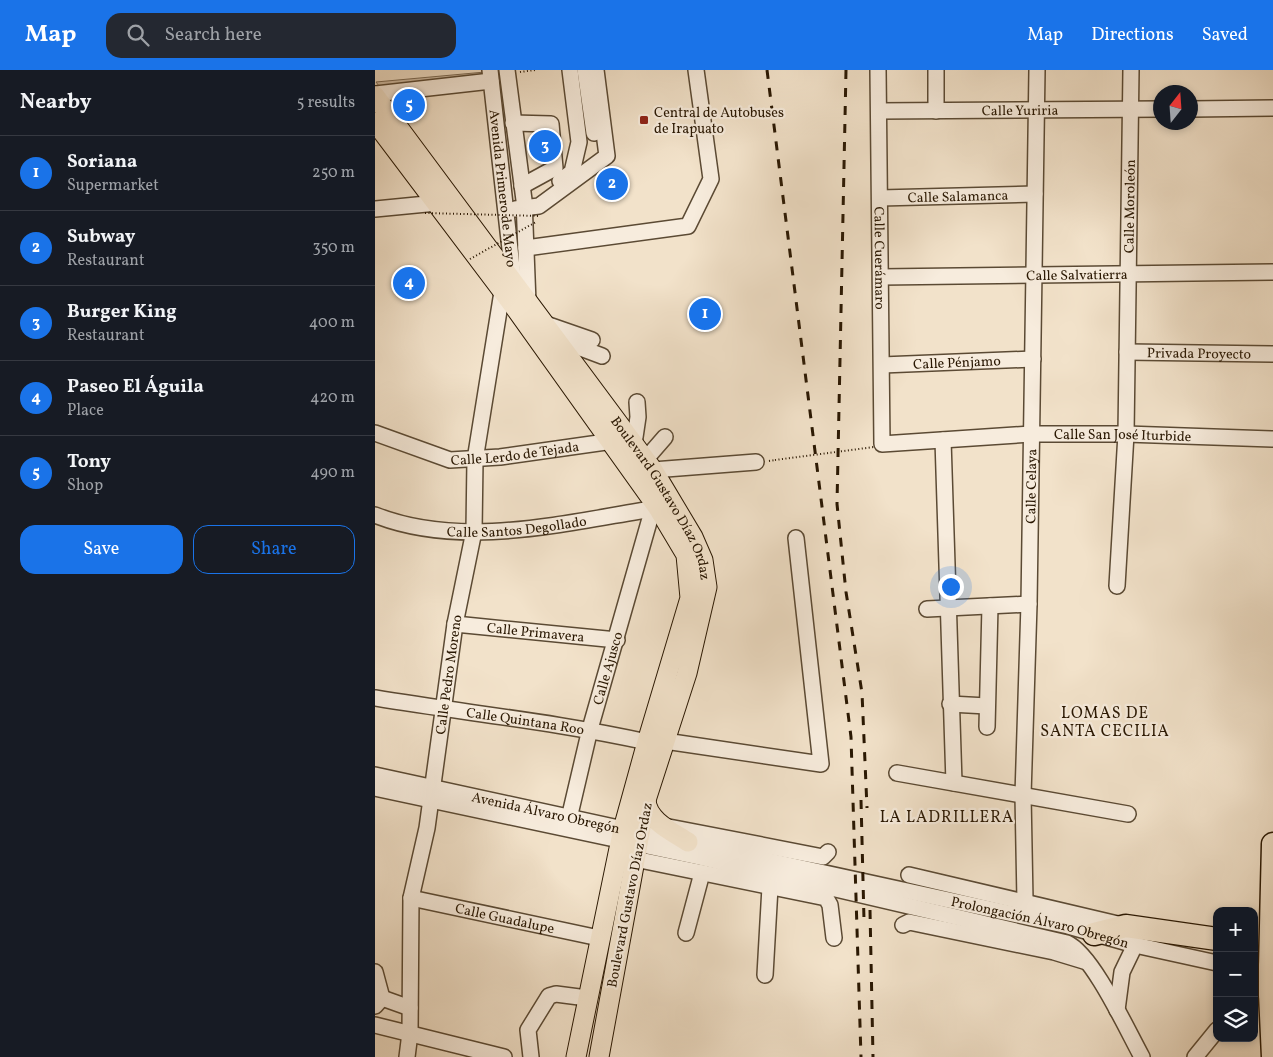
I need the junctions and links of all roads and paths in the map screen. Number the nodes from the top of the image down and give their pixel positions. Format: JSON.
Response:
{"nodes":[{"id":1,"x":535,"y":70,"type":"edge"},
{"id":2,"x":570,"y":70,"type":"edge"},
{"id":3,"x":585,"y":70,"type":"edge"},
{"id":4,"x":596,"y":70,"type":"edge"},
{"id":5,"x":696,"y":70,"type":"edge"},
{"id":6,"x":878,"y":70,"type":"edge"},
{"id":7,"x":936,"y":70,"type":"edge"},
{"id":8,"x":1037,"y":70,"type":"edge"},
{"id":9,"x":1131,"y":70,"type":"edge"},
{"id":10,"x":514,"y":71,"type":"edge"},
{"id":11,"x":491,"y":75,"type":"edge"},
{"id":12,"x":375,"y":87,"type":"edge"},
{"id":13,"x":375,"y":95,"type":"edge"},
{"id":14,"x":1273,"y":108,"type":"edge"},
{"id":15,"x":1153,"y":109,"type":"edge"},
{"id":16,"x":1198,"y":109,"type":"edge"},
{"id":17,"x":1131,"y":110,"type":"junction"},
{"id":18,"x":879,"y":111,"type":"junction"},
{"id":19,"x":936,"y":111,"type":"junction"},
{"id":20,"x":1036,"y":111,"type":"junction"},
{"id":21,"x":375,"y":122,"type":"edge"},
{"id":22,"x":513,"y":123,"type":"junction"},
{"id":23,"x":571,"y":172,"type":"junction"},
{"id":24,"x":1035,"y":194,"type":"junction"},
{"id":25,"x":523,"y":198,"type":"junction"},
{"id":26,"x":880,"y":198,"type":"junction"},
{"id":27,"x":505,"y":205,"type":"junction"},
{"id":28,"x":431,"y":208,"type":"junction"},
{"id":29,"x":375,"y":209,"type":"edge"},
{"id":30,"x":541,"y":216,"type":"dead end"},
{"id":31,"x":546,"y":216,"type":"dead end"},
{"id":32,"x":527,"y":248,"type":"junction"},
{"id":33,"x":470,"y":259,"type":"dead end"},
{"id":34,"x":1273,"y":272,"type":"edge"},
{"id":35,"x":1128,"y":274,"type":"junction"},
{"id":36,"x":1034,"y":276,"type":"junction"},
{"id":37,"x":881,"y":277,"type":"junction"},
{"id":38,"x":514,"y":296,"type":"junction"},
{"id":39,"x":549,"y":331,"type":"junction"},
{"id":40,"x":592,"y":340,"type":"dead end"},
{"id":41,"x":1127,"y":352,"type":"junction"},
{"id":42,"x":1273,"y":354,"type":"edge"},
{"id":43,"x":602,"y":356,"type":"dead end"},
{"id":44,"x":1033,"y":359,"type":"junction"},
{"id":45,"x":882,"y":365,"type":"junction"},
{"id":46,"x":637,"y":402,"type":"dead end"},
{"id":47,"x":375,"y":433,"type":"edge"},
{"id":48,"x":1031,"y":434,"type":"junction"},
{"id":49,"x":1126,"y":434,"type":"junction"},
{"id":50,"x":665,"y":437,"type":"dead end"},
{"id":51,"x":1273,"y":439,"type":"edge"},
{"id":52,"x":943,"y":440,"type":"junction"},
{"id":53,"x":624,"y":441,"type":"junction"},
{"id":54,"x":878,"y":446,"type":"junction"},
{"id":55,"x":475,"y":460,"type":"junction"},
{"id":56,"x":775,"y":460,"type":"dead end"},
{"id":57,"x":756,"y":462,"type":"dead end"},
{"id":58,"x":649,"y":465,"type":"junction"},
{"id":59,"x":656,"y":508,"type":"junction"},
{"id":60,"x":375,"y":514,"type":"edge"},
{"id":61,"x":474,"y":531,"type":"junction"},
{"id":62,"x":796,"y":538,"type":"dead end"},
{"id":63,"x":1117,"y":586,"type":"dead end"},
{"id":64,"x":1029,"y":604,"type":"junction"},
{"id":65,"x":990,"y":606,"type":"junction"},
{"id":66,"x":948,"y":608,"type":"junction"},
{"id":67,"x":927,"y":609,"type":"dead end"},
{"id":68,"x":455,"y":624,"type":"junction"},
{"id":69,"x":617,"y":640,"type":"junction"},
{"id":70,"x":375,"y":698,"type":"edge"},
{"id":71,"x":950,"y":704,"type":"junction"},
{"id":72,"x":987,"y":706,"type":"junction"},
{"id":73,"x":445,"y":710,"type":"junction"},
{"id":74,"x":987,"y":727,"type":"dead end"},
{"id":75,"x":590,"y":730,"type":"junction"},
{"id":76,"x":665,"y":741,"type":"junction"},
{"id":77,"x":647,"y":742,"type":"junction"},
{"id":78,"x":897,"y":773,"type":"dead end"},
{"id":79,"x":375,"y":775,"type":"edge"},
{"id":80,"x":954,"y":783,"type":"junction"},
{"id":81,"x":375,"y":788,"type":"edge"},
{"id":82,"x":430,"y":794,"type":"junction"},
{"id":83,"x":404,"y":795,"type":"junction"},
{"id":84,"x":1023,"y":795,"type":"junction"},
{"id":85,"x":646,"y":800,"type":"junction"},
{"id":86,"x":1128,"y":814,"type":"dead end"},
{"id":87,"x":568,"y":823,"type":"junction"},
{"id":88,"x":663,"y":826,"type":"junction"},
{"id":89,"x":427,"y":828,"type":"junction"},
{"id":90,"x":631,"y":841,"type":"junction"},
{"id":91,"x":688,"y":842,"type":"junction"},
{"id":92,"x":1273,"y":844,"type":"edge"},
{"id":93,"x":828,"y":852,"type":"dead end"},
{"id":94,"x":702,"y":873,"type":"junction"},
{"id":95,"x":909,"y":875,"type":"dead end"},
{"id":96,"x":770,"y":887,"type":"junction"},
{"id":97,"x":861,"y":887,"type":"junction"},
{"id":98,"x":1272,"y":896,"type":"edge"},
{"id":99,"x":411,"y":898,"type":"junction"},
{"id":100,"x":1025,"y":901,"type":"junction"},
{"id":101,"x":1258,"y":915,"type":"edge"},
{"id":102,"x":1069,"y":919,"type":"junction"},
{"id":103,"x":903,"y":925,"type":"dead end"},
{"id":104,"x":686,"y":933,"type":"dead end"},
{"id":105,"x":1094,"y":934,"type":"joint"},
{"id":106,"x":1130,"y":935,"type":"junction"},
{"id":107,"x":599,"y":938,"type":"junction"},
{"id":108,"x":834,"y":938,"type":"dead end"},
{"id":109,"x":1213,"y":939,"type":"edge"},
{"id":110,"x":1087,"y":962,"type":"junction"},
{"id":111,"x":1213,"y":962,"type":"edge"},
{"id":112,"x":375,"y":972,"type":"edge"},
{"id":113,"x":765,"y":975,"type":"dead end"},
{"id":114,"x":1267,"y":979,"type":"edge"},
{"id":115,"x":379,"y":997,"type":"edge"},
{"id":116,"x":587,"y":998,"type":"junction"},
{"id":117,"x":410,"y":1008,"type":"junction"},
{"id":118,"x":1117,"y":1010,"type":"junction"},
{"id":119,"x":375,"y":1025,"type":"edge"},
{"id":120,"x":410,"y":1034,"type":"junction"},
{"id":121,"x":1213,"y":1035,"type":"edge"},
{"id":122,"x":407,"y":1057,"type":"edge"},
{"id":123,"x":504,"y":1057,"type":"edge"},
{"id":124,"x":531,"y":1057,"type":"edge"},
{"id":125,"x":577,"y":1057,"type":"edge"},
{"id":126,"x":598,"y":1057,"type":"edge"},
{"id":127,"x":1142,"y":1057,"type":"edge"},
{"id":128,"x":1195,"y":1057,"type":"edge"},
{"id":129,"x":1273,"y":1057,"type":"edge"}],
"edges":[{"from":1,"to":10,"type":"path"},
{"from":2,"to":23,"type":"street"},
{"from":3,"to":23,"type":"street"},
{"from":4,"to":25,"type":"street"},
{"from":5,"to":32,"type":"street"},
{"from":6,"to":18,"type":"street","name":"Calle Cuerámaro"},
{"from":7,"to":19,"type":"street"},
{"from":8,"to":20,"type":"street","name":"Calle Celaya"},
{"from":9,"to":17,"type":"street","name":"Calle Moroleón"},
{"from":10,"to":22,"type":"street","name":"Avenida Primero de Mayo"},
{"from":11,"to":12,"type":"street"},
{"from":11,"to":13,"type":"street"},
{"from":11,"to":27,"type":"street","name":"Avenida Primero de Mayo"},
{"from":13,"to":38,"type":"main road","name":"Boulevard Gustavo Díaz Ordaz"},
{"from":14,"to":16,"type":"street"},
{"from":15,"to":17,"type":"street","name":"Calle Yuriria"},
{"from":17,"to":20,"type":"street","name":"Calle Yuriria"},
{"from":17,"to":35,"type":"street","name":"Calle Moroleón"},
{"from":18,"to":19,"type":"street","name":"Calle Yuriria"},
{"from":18,"to":26,"type":"street","name":"Calle Cuerámaro"},
{"from":19,"to":20,"type":"street","name":"Calle Yuriria"},
{"from":20,"to":24,"type":"street","name":"Calle Celaya"},
{"from":21,"to":28,"type":"main road","name":"Boulevard Gustavo Díaz Ordaz"},
{"from":22,"to":25,"type":"street","name":"Avenida Primero de Mayo"},
{"from":22,"to":25,"type":"street"},
{"from":23,"to":25,"type":"street"},
{"from":24,"to":26,"type":"street","name":"Calle Salamanca"},
{"from":24,"to":36,"type":"street","name":"Calle Celaya"},
{"from":25,"to":27,"type":"street"},
{"from":25,"to":32,"type":"street","name":"Avenida Primero de Mayo"},
{"from":26,"to":37,"type":"street","name":"Calle Cuerámaro"},
{"from":27,"to":38,"type":"street","name":"Avenida Primero de Mayo"},
{"from":28,"to":29,"type":"street"},
{"from":28,"to":30,"type":"path","bridge":true},
{"from":28,"to":38,"type":"main road","name":"Boulevard Gustavo Díaz Ordaz"},
{"from":31,"to":33,"type":"path","bridge":true},
{"from":32,"to":38,"type":"street","name":"Avenida Primero de Mayo"},
{"from":34,"to":35,"type":"street","name":"Calle Salvatierra"},
{"from":35,"to":36,"type":"street","name":"Calle Salvatierra"},
{"from":35,"to":41,"type":"street","name":"Calle Moroleón"},
{"from":36,"to":37,"type":"street","name":"Calle Salvatierra"},
{"from":36,"to":44,"type":"street","name":"Calle Celaya"},
{"from":37,"to":45,"type":"street","name":"Calle Cuerámaro"},
{"from":38,"to":39,"type":"main road","name":"Boulevard Gustavo Díaz Ordaz"},
{"from":38,"to":53,"type":"main road","name":"Boulevard Gustavo Díaz Ordaz"},
{"from":38,"to":55,"type":"street","name":"Calle Pedro Moreno"},
{"from":39,"to":40,"type":"street"},
{"from":39,"to":43,"type":"street"},
{"from":39,"to":53,"type":"main road","name":"Boulevard Gustavo Díaz Ordaz"},
{"from":41,"to":42,"type":"street","name":"Privada Proyecto"},
{"from":41,"to":49,"type":"street","name":"Calle Moroleón"},
{"from":44,"to":45,"type":"street","name":"Calle Pénjamo"},
{"from":44,"to":48,"type":"street","name":"Calle Celaya"},
{"from":45,"to":54,"type":"street","name":"Calle Cuerámaro"},
{"from":46,"to":53,"type":"street"},
{"from":47,"to":55,"type":"street","name":"Calle Lerdo de Tejada"},
{"from":48,"to":49,"type":"street","name":"Calle San José Iturbide"},
{"from":48,"to":52,"type":"street","name":"Calle San José Iturbide"},
{"from":48,"to":64,"type":"street","name":"Calle Celaya"},
{"from":49,"to":51,"type":"street","name":"Calle San José Iturbide"},
{"from":49,"to":63,"type":"street","name":"Calle Moroleón"},
{"from":50,"to":58,"type":"street"},
{"from":52,"to":54,"type":"street","name":"Calle San José Iturbide"},
{"from":52,"to":66,"type":"street"},
{"from":53,"to":55,"type":"street","name":"Calle Lerdo de Tejada"},
{"from":53,"to":58,"type":"main road","name":"Boulevard Gustavo Díaz Ordaz"},
{"from":53,"to":59,"type":"main road","name":"Boulevard Gustavo Díaz Ordaz"},
{"from":54,"to":56,"type":"path","bridge":true},
{"from":55,"to":61,"type":"street","name":"Calle Pedro Moreno"},
{"from":57,"to":58,"type":"street"},
{"from":58,"to":76,"type":"main road","name":"Boulevard Gustavo Díaz Ordaz"},
{"from":59,"to":61,"type":"street","name":"Calle Santos Degollado"},
{"from":59,"to":69,"type":"street","name":"Calle Ajusco"},
{"from":59,"to":77,"type":"main road","name":"Boulevard Gustavo Díaz Ordaz"},
{"from":60,"to":61,"type":"street","name":"Calle Santos Degollado"},
{"from":61,"to":68,"type":"street","name":"Calle Pedro Moreno"},
{"from":62,"to":76,"type":"street"},
{"from":64,"to":65,"type":"street"},
{"from":64,"to":84,"type":"street","name":"Calle Celaya"},
{"from":65,"to":66,"type":"street"},
{"from":65,"to":72,"type":"street"},
{"from":66,"to":67,"type":"street"},
{"from":66,"to":71,"type":"street"},
{"from":68,"to":69,"type":"street","name":"Calle Primavera"},
{"from":68,"to":73,"type":"street","name":"Calle Pedro Moreno"},
{"from":69,"to":75,"type":"street","name":"Calle Ajusco"},
{"from":70,"to":73,"type":"street","name":"Calle Quintana Roo"},
{"from":71,"to":72,"type":"street"},
{"from":71,"to":80,"type":"street"},
{"from":72,"to":74,"type":"street"},
{"from":73,"to":75,"type":"street","name":"Calle Quintana Roo"},
{"from":73,"to":82,"type":"street","name":"Calle Pedro Moreno"},
{"from":75,"to":77,"type":"street","name":"Calle Quintana Roo"},
{"from":75,"to":87,"type":"street","name":"Calle Ajusco"},
{"from":76,"to":85,"type":"main road","name":"Boulevard Gustavo Díaz Ordaz"},
{"from":77,"to":90,"type":"main road","name":"Boulevard Gustavo Díaz Ordaz"},
{"from":78,"to":80,"type":"street"},
{"from":79,"to":82,"type":"street","name":"Avenida Álvaro Obregón"},
{"from":80,"to":84,"type":"street"},
{"from":81,"to":83,"type":"street","name":"Avenida Álvaro Obregón"},
{"from":82,"to":83,"type":"street","name":"Avenida Álvaro Obregón"},
{"from":82,"to":87,"type":"street","name":"Avenida Álvaro Obregón"},
{"from":82,"to":89,"type":"street","name":"Calle Pedro Moreno"},
{"from":83,"to":89,"type":"street"},
{"from":84,"to":86,"type":"street"},
{"from":84,"to":100,"type":"street","name":"Calle Celaya"},
{"from":85,"to":88,"type":"main road"},
{"from":85,"to":90,"type":"main road","name":"Boulevard Gustavo Díaz Ordaz"},
{"from":87,"to":90,"type":"street","name":"Avenida Álvaro Obregón"},
{"from":88,"to":91,"type":"main road"},
{"from":88,"to":93,"type":"street"},
{"from":89,"to":99,"type":"street","name":"Calle Pedro Moreno"},
{"from":90,"to":91,"type":"street","name":"Avenida Álvaro Obregón"},
{"from":90,"to":94,"type":"street"},
{"from":90,"to":97,"type":"street","name":"Avenida Álvaro Obregón"},
{"from":90,"to":107,"type":"main road","name":"Boulevard Gustavo Díaz Ordaz"},
{"from":90,"to":126,"type":"main road","name":"Boulevard Gustavo Díaz Ordaz"},
{"from":91,"to":97,"type":"street","name":"Avenida Álvaro Obregón"},
{"from":92,"to":98,"type":"highway"},
{"from":94,"to":96,"type":"street"},
{"from":94,"to":104,"type":"street"},
{"from":95,"to":100,"type":"street"},
{"from":96,"to":108,"type":"street"},
{"from":96,"to":113,"type":"street"},
{"from":97,"to":102,"type":"street","name":"Prolongación Álvaro Obregón"},
{"from":97,"to":110,"type":"street","name":"Prolongación Álvaro Obregón"},
{"from":98,"to":101,"type":"highway"},
{"from":98,"to":114,"type":"highway"},
{"from":99,"to":107,"type":"street","name":"Calle Guadalupe"},
{"from":99,"to":117,"type":"street","name":"Calle Pedro Moreno"},
{"from":100,"to":102,"type":"street"},
{"from":102,"to":105,"type":"street","name":"Prolongación Álvaro Obregón"},
{"from":102,"to":106,"type":"street","name":"Prolongación Álvaro Obregón"},
{"from":103,"to":110,"type":"street"},
{"from":105,"to":106,"type":"highway"},
{"from":106,"to":109,"type":"highway"},
{"from":106,"to":111,"type":"street","name":"Prolongación Álvaro Obregón"},
{"from":106,"to":118,"type":"street"},
{"from":107,"to":116,"type":"main road","name":"Boulevard Gustavo Díaz Ordaz"},
{"from":110,"to":118,"type":"street"},
{"from":112,"to":115,"type":"street"},
{"from":114,"to":129,"type":"highway"},
{"from":115,"to":117,"type":"street"},
{"from":116,"to":124,"type":"street"},
{"from":116,"to":125,"type":"main road","name":"Boulevard Gustavo Díaz Ordaz"},
{"from":117,"to":120,"type":"street","name":"Calle Pedro Moreno"},
{"from":118,"to":127,"type":"street"},
{"from":119,"to":120,"type":"street"},
{"from":120,"to":122,"type":"street","name":"Calle Pedro Moreno"},
{"from":120,"to":123,"type":"street"},
{"from":121,"to":128,"type":"street"},
{"from":125,"to":126,"type":"main road"}]}
